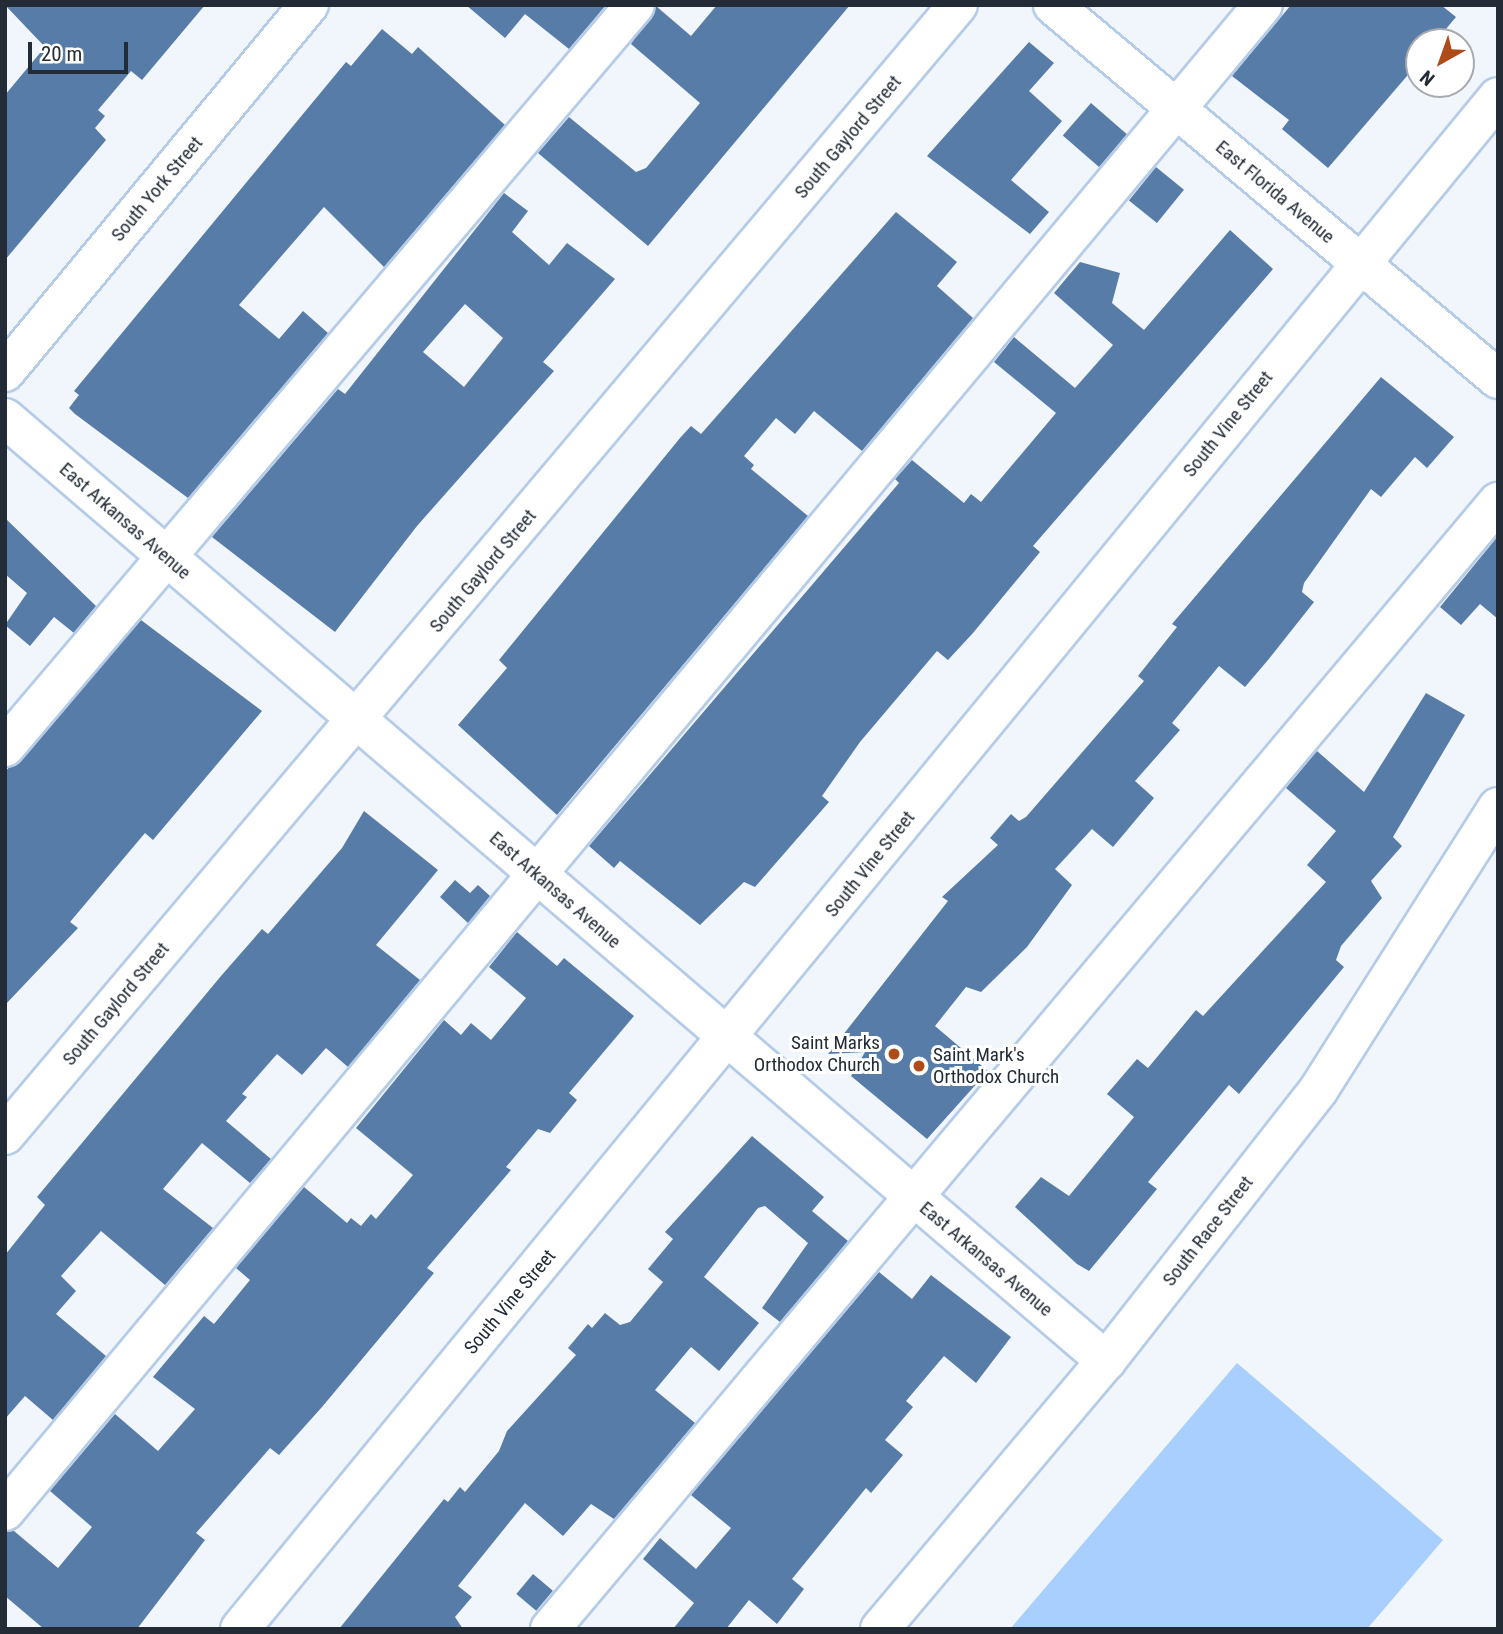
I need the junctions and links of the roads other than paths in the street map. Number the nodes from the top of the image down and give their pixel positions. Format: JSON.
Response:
{"nodes":[{"id":1,"x":309,"y":5,"type":"edge"},
{"id":2,"x":635,"y":5,"type":"edge"},
{"id":3,"x":958,"y":5,"type":"edge"},
{"id":4,"x":1053,"y":5,"type":"edge"},
{"id":5,"x":1263,"y":5,"type":"edge"},
{"id":6,"x":1498,"y":97,"type":"edge"},
{"id":7,"x":1177,"y":109,"type":"junction"},
{"id":8,"x":1359,"y":263,"type":"junction"},
{"id":9,"x":5,"y":372,"type":"edge"},
{"id":10,"x":1498,"y":379,"type":"edge"},
{"id":11,"x":5,"y":418,"type":"edge"},
{"id":12,"x":1498,"y":502,"type":"edge"},
{"id":13,"x":166,"y":556,"type":"junction"},
{"id":14,"x":358,"y":719,"type":"junction"},
{"id":15,"x":5,"y":747,"type":"edge"},
{"id":16,"x":1498,"y":807,"type":"edge"},
{"id":17,"x":536,"y":874,"type":"junction"},
{"id":18,"x":728,"y":1038,"type":"junction"},
{"id":19,"x":5,"y":1135,"type":"edge"},
{"id":20,"x":911,"y":1195,"type":"junction"},
{"id":21,"x":1106,"y":1361,"type":"junction"},
{"id":22,"x":5,"y":1511,"type":"edge"},
{"id":23,"x":240,"y":1629,"type":"edge"},
{"id":24,"x":550,"y":1629,"type":"edge"},
{"id":25,"x":880,"y":1629,"type":"edge"}],
"edges":[{"from":1,"to":9,"type":"street","name":"South York Street"},
{"from":2,"to":13,"type":"street"},
{"from":3,"to":14,"type":"street","name":"South Gaylord Street"},
{"from":4,"to":7,"type":"street","name":"East Florida Avenue"},
{"from":5,"to":7,"type":"street"},
{"from":6,"to":8,"type":"street","name":"South Vine Street"},
{"from":7,"to":8,"type":"street","name":"East Florida Avenue"},
{"from":7,"to":17,"type":"street"},
{"from":8,"to":10,"type":"street","name":"East Florida Avenue"},
{"from":8,"to":18,"type":"street","name":"South Vine Street"},
{"from":11,"to":13,"type":"street","name":"East Arkansas Avenue"},
{"from":12,"to":20,"type":"street"},
{"from":13,"to":14,"type":"street","name":"East Arkansas Avenue"},
{"from":13,"to":15,"type":"street"},
{"from":14,"to":17,"type":"street","name":"East Arkansas Avenue"},
{"from":14,"to":19,"type":"street","name":"South Gaylord Street"},
{"from":16,"to":21,"type":"street","name":"South Race Street"},
{"from":17,"to":18,"type":"street","name":"East Arkansas Avenue"},
{"from":17,"to":22,"type":"street"},
{"from":18,"to":20,"type":"street","name":"East Arkansas Avenue"},
{"from":18,"to":23,"type":"street","name":"South Vine Street"},
{"from":20,"to":21,"type":"street","name":"East Arkansas Avenue"},
{"from":20,"to":24,"type":"street"},
{"from":21,"to":25,"type":"street","name":"South Race Street"}]}
